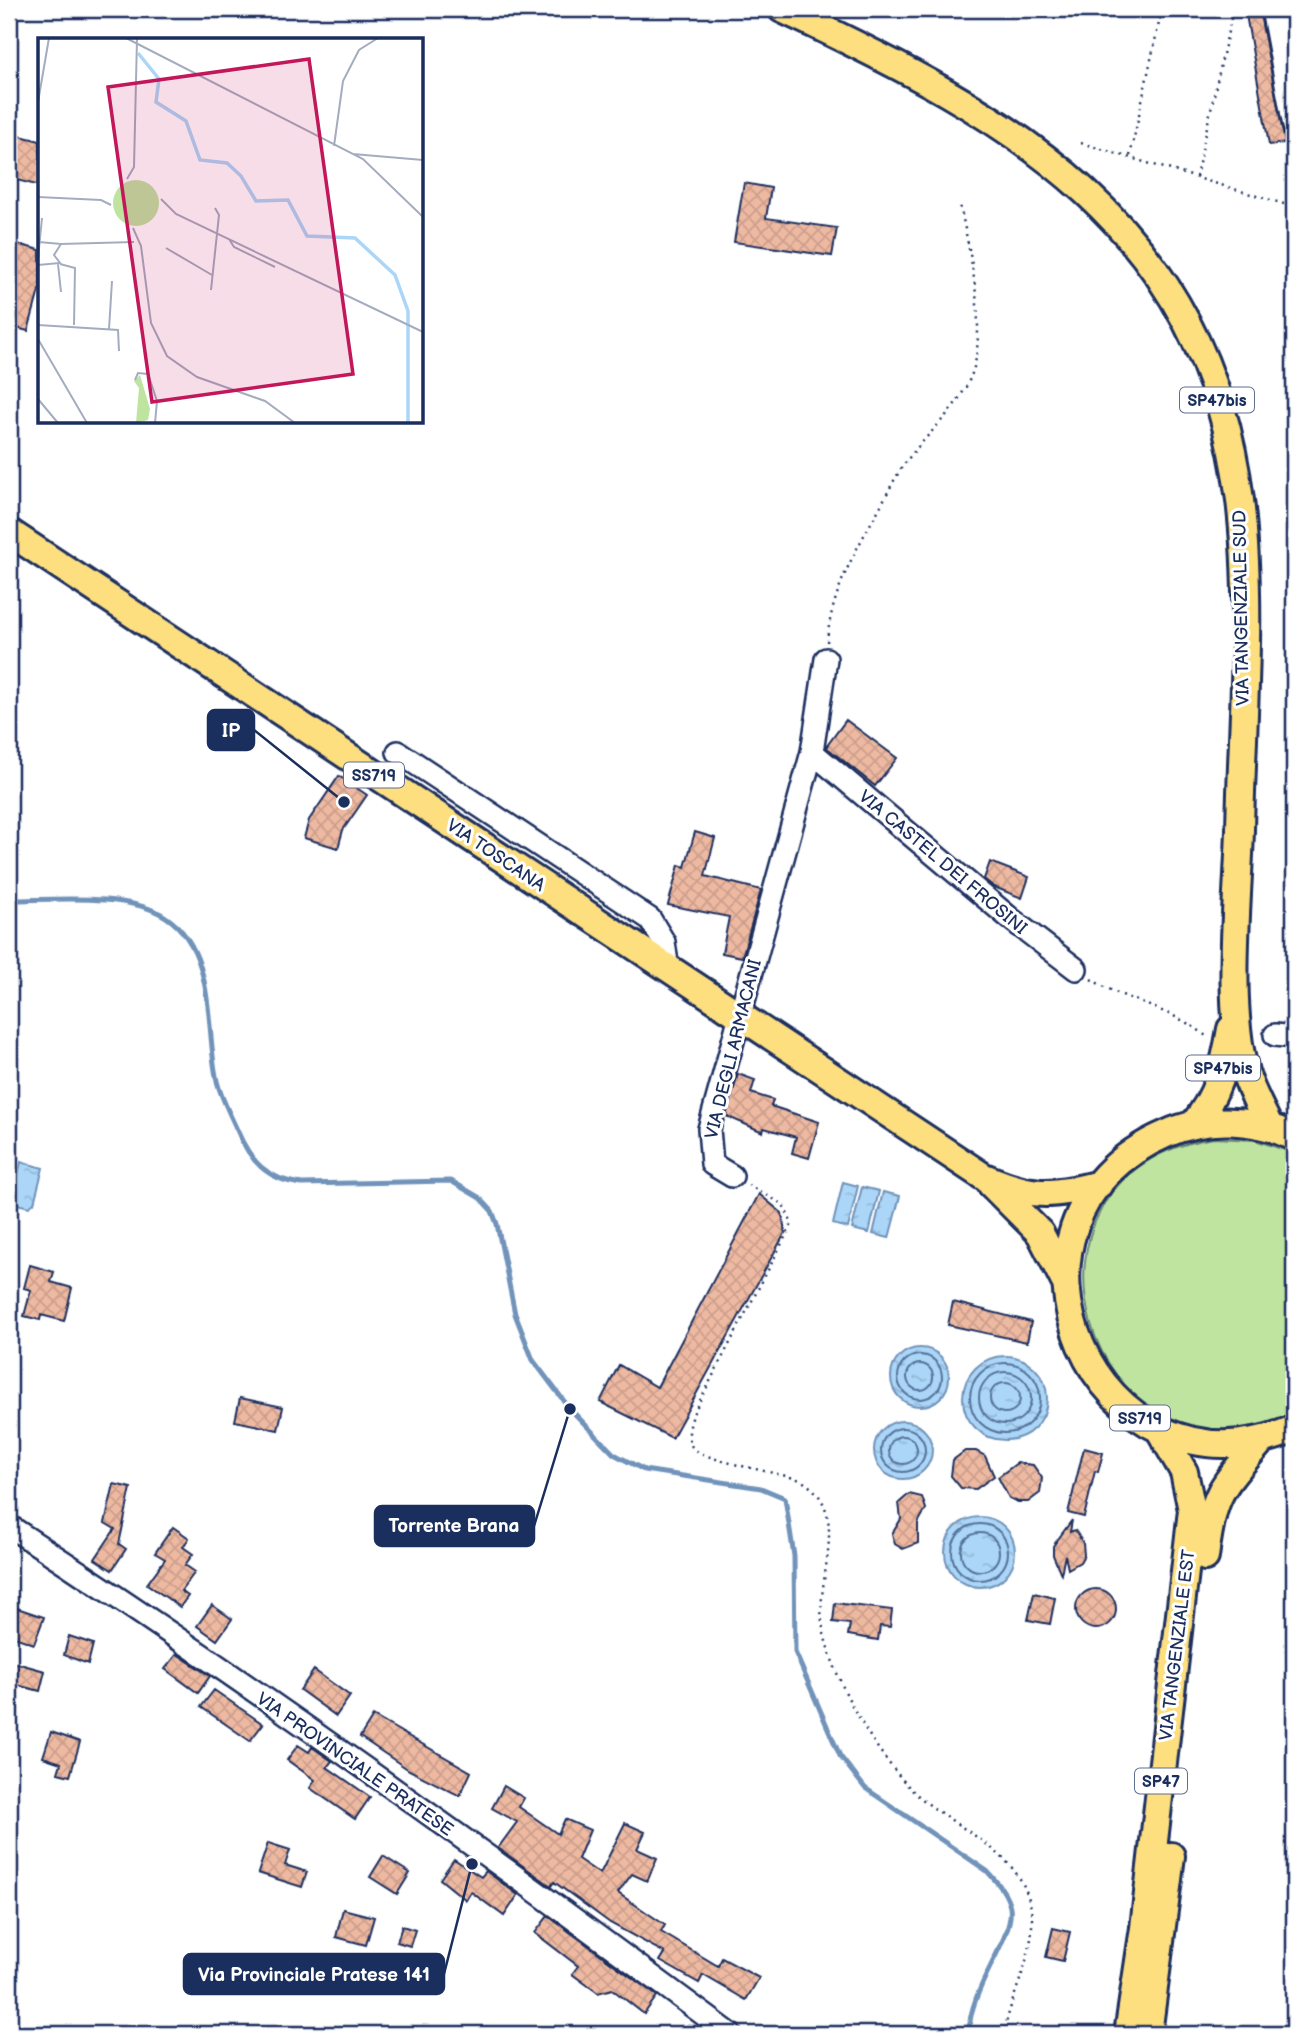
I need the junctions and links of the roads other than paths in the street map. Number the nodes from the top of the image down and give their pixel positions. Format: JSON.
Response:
{"nodes":[{"id":1,"x":782,"y":9,"type":"edge"},
{"id":2,"x":1272,"y":9,"type":"edge"},
{"id":3,"x":1294,"y":125,"type":"edge"},
{"id":4,"x":9,"y":532,"type":"edge"},
{"id":5,"x":826,"y":659,"type":"road end"},
{"id":6,"x":398,"y":751,"type":"dead end"},
{"id":7,"x":812,"y":752,"type":"junction"},
{"id":8,"x":1076,"y":969,"type":"road end"},
{"id":9,"x":668,"y":970,"type":"junction"},
{"id":10,"x":1236,"y":1003,"type":"junction"},
{"id":11,"x":740,"y":1017,"type":"junction"},
{"id":12,"x":1193,"y":1125,"type":"junction"},
{"id":13,"x":1282,"y":1132,"type":"edge"},
{"id":14,"x":732,"y":1176,"type":"road end"},
{"id":15,"x":984,"y":1177,"type":"junction"},
{"id":16,"x":1099,"y":1184,"type":"junction"},
{"id":17,"x":1065,"y":1282,"type":"junction"},
{"id":18,"x":1159,"y":1429,"type":"junction"},
{"id":19,"x":1294,"y":1429,"type":"edge"},
{"id":20,"x":1262,"y":1440,"type":"junction"},
{"id":21,"x":9,"y":1526,"type":"edge"},
{"id":22,"x":730,"y":2034,"type":"edge"},
{"id":23,"x":1128,"y":2034,"type":"edge"},
{"id":24,"x":1148,"y":2034,"type":"edge"}],
"edges":[{"from":1,"to":10,"type":"main road","name":"VIA TANGENZIALE SUD","number":"SP47bis"},
{"from":2,"to":3,"type":"street"},
{"from":4,"to":9,"type":"main road","name":"VIA TOSCANA","number":"SS719"},
{"from":5,"to":7,"type":"street","name":"VIA DEGLI ARMACANI"},
{"from":6,"to":9,"type":"street"},
{"from":7,"to":8,"type":"street","name":"VIA CASTEL DEI FROSINI"},
{"from":7,"to":11,"type":"street","name":"VIA DEGLI ARMACANI"},
{"from":9,"to":11,"type":"main road","name":"VIA TOSCANA","number":"SS719"},
{"from":10,"to":12,"type":"main road","name":"VIA TANGENZIALE SUD","number":"SP47bis"},
{"from":10,"to":13,"type":"main road","name":"VIA TANGENZIALE SUD","number":"SP47bis"},
{"from":11,"to":14,"type":"street","name":"VIA DEGLI ARMACANI"},
{"from":11,"to":15,"type":"main road","name":"VIA TOSCANA","number":"SS719"},
{"from":12,"to":13,"type":"main road","number":"SS719"},
{"from":12,"to":16,"type":"main road","number":"SS719"},
{"from":15,"to":16,"type":"main road","name":"VIA TOSCANA","number":"SS719"},
{"from":15,"to":17,"type":"main road","name":"VIA TOSCANA","number":"SS719"},
{"from":16,"to":17,"type":"main road","number":"SS719"},
{"from":17,"to":18,"type":"main road","number":"SS719"},
{"from":18,"to":20,"type":"main road","number":"SS719"},
{"from":18,"to":23,"type":"main road","name":"VIA TANGENZIALE EST","number":"SP47"},
{"from":19,"to":20,"type":"main road","number":"SS719"},
{"from":20,"to":24,"type":"main road","name":"VIA TANGENZIALE EST","number":"SP47"},
{"from":21,"to":22,"type":"street","name":"VIA PROVINCIALE PRATESE"}]}
